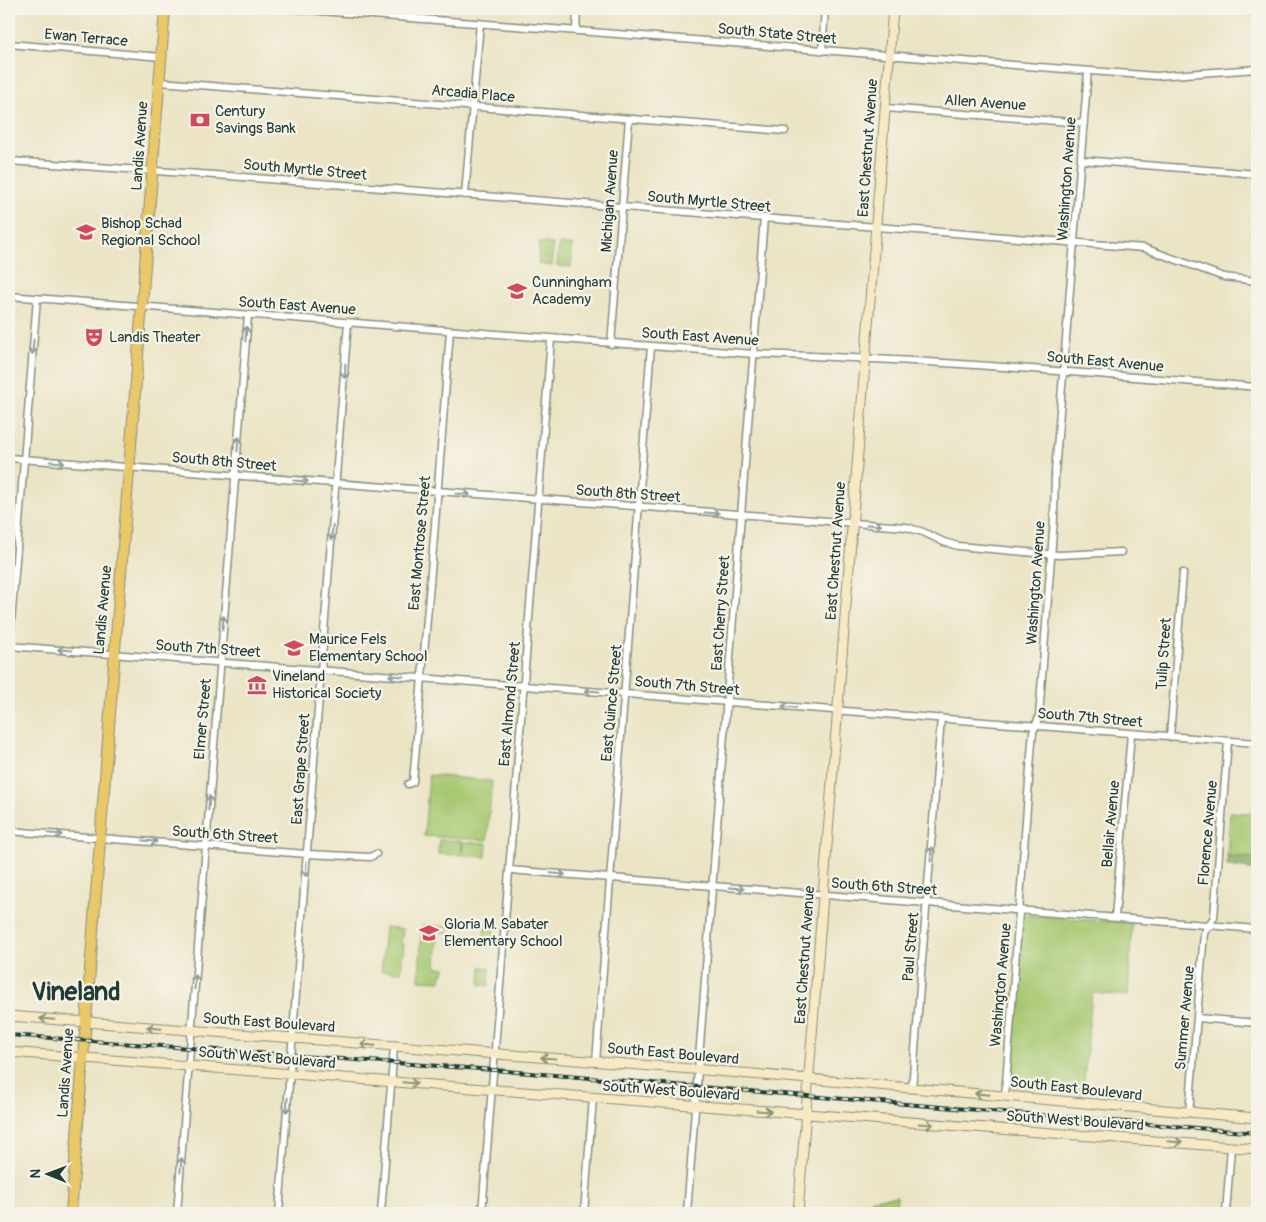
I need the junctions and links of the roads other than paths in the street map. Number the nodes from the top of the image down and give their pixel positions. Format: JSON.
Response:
{"nodes":[{"id":1,"x":166,"y":9,"type":"edge"},
{"id":2,"x":295,"y":9,"type":"edge"},
{"id":3,"x":577,"y":9,"type":"edge"},
{"id":4,"x":825,"y":9,"type":"edge"},
{"id":5,"x":893,"y":9,"type":"edge"},
{"id":6,"x":480,"y":23,"type":"junction"},
{"id":7,"x":576,"y":31,"type":"junction"},
{"id":8,"x":9,"y":44,"type":"edge"},
{"id":9,"x":822,"y":51,"type":"junction"},
{"id":10,"x":889,"y":56,"type":"junction"},
{"id":11,"x":162,"y":57,"type":"junction"},
{"id":12,"x":1257,"y":69,"type":"edge"},
{"id":13,"x":1088,"y":71,"type":"junction"},
{"id":14,"x":160,"y":82,"type":"junction"},
{"id":15,"x":473,"y":107,"type":"junction"},
{"id":16,"x":885,"y":108,"type":"junction"},
{"id":17,"x":629,"y":119,"type":"junction"},
{"id":18,"x":1084,"y":123,"type":"junction"},
{"id":19,"x":785,"y":131,"type":"dead end"},
{"id":20,"x":1081,"y":160,"type":"junction"},
{"id":21,"x":9,"y":161,"type":"edge"},
{"id":22,"x":153,"y":171,"type":"junction"},
{"id":23,"x":1257,"y":174,"type":"edge"},
{"id":24,"x":465,"y":195,"type":"junction"},
{"id":25,"x":622,"y":207,"type":"junction"},
{"id":26,"x":764,"y":218,"type":"junction"},
{"id":27,"x":875,"y":227,"type":"junction"},
{"id":28,"x":1075,"y":243,"type":"junction"},
{"id":29,"x":1257,"y":281,"type":"edge"},
{"id":30,"x":9,"y":296,"type":"edge"},
{"id":31,"x":37,"y":298,"type":"junction"},
{"id":32,"x":142,"y":306,"type":"junction"},
{"id":33,"x":248,"y":315,"type":"junction"},
{"id":34,"x":348,"y":322,"type":"junction"},
{"id":35,"x":450,"y":331,"type":"junction"},
{"id":36,"x":551,"y":339,"type":"junction"},
{"id":37,"x":611,"y":344,"type":"junction"},
{"id":38,"x":651,"y":346,"type":"junction"},
{"id":39,"x":754,"y":354,"type":"junction"},
{"id":40,"x":865,"y":358,"type":"junction"},
{"id":41,"x":1064,"y":371,"type":"junction"},
{"id":42,"x":1257,"y":387,"type":"edge"},
{"id":43,"x":9,"y":458,"type":"edge"},
{"id":44,"x":23,"y":459,"type":"junction"},
{"id":45,"x":130,"y":467,"type":"junction"},
{"id":46,"x":235,"y":476,"type":"junction"},
{"id":47,"x":336,"y":483,"type":"junction"},
{"id":48,"x":437,"y":492,"type":"junction"},
{"id":49,"x":538,"y":500,"type":"junction"},
{"id":50,"x":640,"y":508,"type":"junction"},
{"id":51,"x":741,"y":515,"type":"junction"},
{"id":52,"x":852,"y":524,"type":"junction"},
{"id":53,"x":1121,"y":552,"type":"dead end"},
{"id":54,"x":1052,"y":554,"type":"junction"},
{"id":55,"x":1182,"y":573,"type":"dead end"},
{"id":56,"x":9,"y":646,"type":"edge"},
{"id":57,"x":114,"y":654,"type":"junction"},
{"id":58,"x":220,"y":662,"type":"junction"},
{"id":59,"x":321,"y":670,"type":"junction"},
{"id":60,"x":422,"y":678,"type":"junction"},
{"id":61,"x":524,"y":686,"type":"junction"},
{"id":62,"x":625,"y":693,"type":"junction"},
{"id":63,"x":726,"y":701,"type":"junction"},
{"id":64,"x":838,"y":711,"type":"junction"},
{"id":65,"x":941,"y":718,"type":"junction"},
{"id":66,"x":1035,"y":726,"type":"junction"},
{"id":67,"x":1131,"y":734,"type":"junction"},
{"id":68,"x":1170,"y":737,"type":"junction"},
{"id":69,"x":1228,"y":741,"type":"junction"},
{"id":70,"x":1257,"y":744,"type":"edge"},
{"id":71,"x":408,"y":784,"type":"dead end"},
{"id":72,"x":9,"y":831,"type":"edge"},
{"id":73,"x":101,"y":838,"type":"junction"},
{"id":74,"x":206,"y":846,"type":"junction"},
{"id":75,"x":307,"y":854,"type":"junction"},
{"id":76,"x":376,"y":854,"type":"dead end"},
{"id":77,"x":509,"y":870,"type":"junction"},
{"id":78,"x":611,"y":878,"type":"junction"},
{"id":79,"x":711,"y":886,"type":"junction"},
{"id":80,"x":823,"y":896,"type":"junction"},
{"id":81,"x":927,"y":903,"type":"junction"},
{"id":82,"x":1019,"y":910,"type":"junction"},
{"id":83,"x":1115,"y":917,"type":"junction"},
{"id":84,"x":1208,"y":925,"type":"junction"},
{"id":85,"x":1257,"y":929,"type":"edge"},
{"id":86,"x":9,"y":1016,"type":"edge"},
{"id":87,"x":1197,"y":1018,"type":"junction"},
{"id":88,"x":85,"y":1022,"type":"junction"},
{"id":89,"x":1257,"y":1023,"type":"edge"},
{"id":90,"x":191,"y":1031,"type":"junction"},
{"id":91,"x":292,"y":1039,"type":"junction"},
{"id":92,"x":394,"y":1047,"type":"junction"},
{"id":93,"x":9,"y":1052,"type":"edge"},
{"id":94,"x":495,"y":1054,"type":"junction"},
{"id":95,"x":82,"y":1058,"type":"junction"},
{"id":96,"x":596,"y":1062,"type":"junction"},
{"id":97,"x":189,"y":1066,"type":"junction"},
{"id":98,"x":697,"y":1070,"type":"junction"},
{"id":99,"x":290,"y":1073,"type":"junction"},
{"id":100,"x":809,"y":1080,"type":"junction"},
{"id":101,"x":391,"y":1082,"type":"junction"},
{"id":102,"x":912,"y":1088,"type":"junction"},
{"id":103,"x":492,"y":1090,"type":"junction"},
{"id":104,"x":1005,"y":1096,"type":"junction"},
{"id":105,"x":593,"y":1098,"type":"junction"},
{"id":106,"x":694,"y":1106,"type":"junction"},
{"id":107,"x":1189,"y":1113,"type":"junction"},
{"id":108,"x":806,"y":1115,"type":"junction"},
{"id":109,"x":1257,"y":1118,"type":"edge"},
{"id":110,"x":1231,"y":1147,"type":"junction"},
{"id":111,"x":1257,"y":1149,"type":"edge"},
{"id":112,"x":70,"y":1213,"type":"edge"},
{"id":113,"x":177,"y":1213,"type":"edge"},
{"id":114,"x":279,"y":1213,"type":"edge"},
{"id":115,"x":381,"y":1213,"type":"edge"},
{"id":116,"x":482,"y":1213,"type":"edge"},
{"id":117,"x":584,"y":1213,"type":"edge"},
{"id":118,"x":687,"y":1213,"type":"edge"},
{"id":119,"x":798,"y":1213,"type":"edge"},
{"id":120,"x":1226,"y":1213,"type":"edge"}],
"edges":[{"from":1,"to":11,"type":"main road","name":"Landis Avenue"},
{"from":2,"to":6,"type":"street","name":"South State Street"},
{"from":3,"to":7,"type":"street"},
{"from":4,"to":9,"type":"street"},
{"from":5,"to":10,"type":"main road","name":"East Chestnut Avenue"},
{"from":6,"to":7,"type":"street","name":"South State Street"},
{"from":6,"to":15,"type":"street"},
{"from":7,"to":9,"type":"street","name":"South State Street"},
{"from":8,"to":11,"type":"street","name":"Ewan Terrace"},
{"from":9,"to":10,"type":"street","name":"South State Street"},
{"from":10,"to":13,"type":"street","name":"South State Street"},
{"from":10,"to":16,"type":"main road","name":"East Chestnut Avenue"},
{"from":11,"to":14,"type":"main road","name":"Landis Avenue"},
{"from":12,"to":13,"type":"street","name":"South State Street"},
{"from":13,"to":18,"type":"street","name":"Washington Avenue"},
{"from":14,"to":15,"type":"street","name":"Arcadia Place"},
{"from":14,"to":22,"type":"main road","name":"Landis Avenue"},
{"from":15,"to":17,"type":"street","name":"Arcadia Place"},
{"from":15,"to":24,"type":"street"},
{"from":16,"to":18,"type":"street","name":"Allen Avenue"},
{"from":16,"to":27,"type":"main road","name":"East Chestnut Avenue"},
{"from":17,"to":19,"type":"street","name":"Arcadia Place"},
{"from":17,"to":25,"type":"street","name":"Michigan Avenue"},
{"from":18,"to":20,"type":"street","name":"Washington Avenue"},
{"from":20,"to":23,"type":"street"},
{"from":20,"to":28,"type":"street","name":"Washington Avenue"},
{"from":21,"to":22,"type":"street","name":"South Myrtle Street"},
{"from":22,"to":24,"type":"street","name":"South Myrtle Street"},
{"from":22,"to":32,"type":"main road","name":"Landis Avenue"},
{"from":24,"to":25,"type":"street","name":"South Myrtle Street"},
{"from":25,"to":26,"type":"street","name":"South Myrtle Street"},
{"from":25,"to":37,"type":"street","name":"Michigan Avenue"},
{"from":26,"to":27,"type":"street","name":"South Myrtle Street"},
{"from":26,"to":39,"type":"street","name":"East Cherry Street"},
{"from":27,"to":28,"type":"street","name":"South Myrtle Street"},
{"from":27,"to":40,"type":"main road","name":"East Chestnut Avenue"},
{"from":28,"to":29,"type":"street","name":"South Myrtle Street"},
{"from":28,"to":41,"type":"street","name":"Washington Avenue"},
{"from":30,"to":31,"type":"street","name":"South East Avenue"},
{"from":31,"to":32,"type":"street","name":"South East Avenue"},
{"from":31,"to":44,"type":"street","one_way":true},
{"from":32,"to":33,"type":"street","name":"South East Avenue"},
{"from":32,"to":45,"type":"main road","name":"Landis Avenue"},
{"from":33,"to":34,"type":"street","name":"South East Avenue"},
{"from":46,"to":33,"type":"street","name":"Elmer Street","one_way":true},
{"from":34,"to":35,"type":"street","name":"South East Avenue"},
{"from":34,"to":47,"type":"street","name":"East Grape Street","one_way":true},
{"from":35,"to":36,"type":"street","name":"South East Avenue"},
{"from":35,"to":48,"type":"street","name":"East Montrose Street"},
{"from":36,"to":37,"type":"street","name":"South East Avenue"},
{"from":36,"to":49,"type":"street","name":"East Almond Street"},
{"from":37,"to":38,"type":"street","name":"South East Avenue"},
{"from":38,"to":39,"type":"street","name":"South East Avenue"},
{"from":38,"to":50,"type":"street","name":"East Quince Street"},
{"from":39,"to":40,"type":"street","name":"South East Avenue"},
{"from":39,"to":51,"type":"street","name":"East Cherry Street"},
{"from":40,"to":41,"type":"street","name":"South East Avenue"},
{"from":40,"to":52,"type":"main road","name":"East Chestnut Avenue"},
{"from":41,"to":42,"type":"street","name":"South East Avenue"},
{"from":41,"to":54,"type":"street","name":"Washington Avenue"},
{"from":43,"to":44,"type":"street","name":"South 8th Street"},
{"from":44,"to":45,"type":"street","name":"South 8th Street","one_way":true},
{"from":44,"to":56,"type":"street"},
{"from":45,"to":46,"type":"street","name":"South 8th Street"},
{"from":45,"to":57,"type":"main road","name":"Landis Avenue"},
{"from":46,"to":47,"type":"street","name":"South 8th Street","one_way":true},
{"from":58,"to":46,"type":"street","name":"Elmer Street","one_way":true},
{"from":47,"to":48,"type":"street","name":"South 8th Street"},
{"from":47,"to":59,"type":"street","name":"East Grape Street","one_way":true},
{"from":48,"to":49,"type":"street","name":"South 8th Street","one_way":true},
{"from":48,"to":60,"type":"street","name":"East Montrose Street"},
{"from":49,"to":50,"type":"street","name":"South 8th Street"},
{"from":49,"to":61,"type":"street","name":"East Almond Street"},
{"from":50,"to":51,"type":"street","name":"South 8th Street","one_way":true},
{"from":50,"to":62,"type":"street","name":"East Quince Street"},
{"from":51,"to":52,"type":"street","name":"South 8th Street"},
{"from":51,"to":63,"type":"street","name":"East Cherry Street"},
{"from":52,"to":54,"type":"street","name":"South 8th Street","one_way":true},
{"from":52,"to":64,"type":"main road","name":"East Chestnut Avenue"},
{"from":53,"to":54,"type":"street","name":"South 8th Street"},
{"from":54,"to":66,"type":"street","name":"Washington Avenue"},
{"from":55,"to":68,"type":"street","name":"Tulip Street"},
{"from":57,"to":56,"type":"street","name":"South 7th Street","one_way":true},
{"from":57,"to":58,"type":"street","name":"South 7th Street"},
{"from":57,"to":73,"type":"main road","name":"Landis Avenue"},
{"from":58,"to":59,"type":"street","name":"South 7th Street"},
{"from":74,"to":58,"type":"street","name":"Elmer Street","one_way":true},
{"from":60,"to":59,"type":"street","name":"South 7th Street","one_way":true},
{"from":59,"to":75,"type":"street","name":"East Grape Street"},
{"from":60,"to":61,"type":"street","name":"South 7th Street"},
{"from":60,"to":71,"type":"street","name":"East Montrose Street"},
{"from":62,"to":61,"type":"street","name":"South 7th Street","one_way":true},
{"from":61,"to":77,"type":"street","name":"East Almond Street"},
{"from":62,"to":63,"type":"street","name":"South 7th Street"},
{"from":62,"to":78,"type":"street","name":"East Quince Street"},
{"from":64,"to":63,"type":"street","name":"South 7th Street","one_way":true},
{"from":63,"to":79,"type":"street","name":"East Cherry Street"},
{"from":64,"to":65,"type":"street","name":"South 7th Street"},
{"from":64,"to":80,"type":"main road","name":"East Chestnut Avenue"},
{"from":65,"to":66,"type":"street","name":"South 7th Street"},
{"from":81,"to":65,"type":"street","name":"Paul Street","one_way":true},
{"from":66,"to":67,"type":"street","name":"South 7th Street"},
{"from":66,"to":82,"type":"street","name":"Washington Avenue"},
{"from":67,"to":68,"type":"street","name":"South 7th Street"},
{"from":67,"to":83,"type":"street","name":"Bellair Avenue"},
{"from":68,"to":69,"type":"street","name":"South 7th Street"},
{"from":69,"to":70,"type":"street","name":"South 7th Street"},
{"from":69,"to":84,"type":"street","name":"Florence Avenue"},
{"from":72,"to":73,"type":"street","name":"South 6th Street","one_way":true},
{"from":73,"to":74,"type":"street","name":"South 6th Street","one_way":true},
{"from":73,"to":88,"type":"main road","name":"Landis Avenue"},
{"from":74,"to":75,"type":"street","name":"South 6th Street"},
{"from":90,"to":74,"type":"street","name":"Elmer Street","one_way":true},
{"from":75,"to":76,"type":"street","name":"South 6th Street"},
{"from":75,"to":91,"type":"street","name":"East Grape Street","one_way":true},
{"from":77,"to":78,"type":"street","name":"South 6th Street","one_way":true},
{"from":77,"to":94,"type":"street","name":"East Almond Street"},
{"from":78,"to":79,"type":"street","name":"South 6th Street"},
{"from":78,"to":96,"type":"street","name":"East Quince Street"},
{"from":79,"to":80,"type":"street","name":"South 6th Street","one_way":true},
{"from":79,"to":98,"type":"street","name":"East Cherry Street"},
{"from":80,"to":81,"type":"street","name":"South 6th Street"},
{"from":80,"to":100,"type":"main road","name":"East Chestnut Avenue"},
{"from":81,"to":82,"type":"street","name":"South 6th Street"},
{"from":81,"to":102,"type":"street","name":"Paul Street"},
{"from":82,"to":83,"type":"street","name":"South 6th Street"},
{"from":82,"to":104,"type":"street","name":"Washington Avenue"},
{"from":83,"to":84,"type":"street","name":"South 6th Street"},
{"from":84,"to":85,"type":"street","name":"South 6th Street"},
{"from":84,"to":87,"type":"street","name":"Summer Avenue"},
{"from":88,"to":86,"type":"main road","name":"South East Boulevard","one_way":true},
{"from":87,"to":89,"type":"street"},
{"from":87,"to":107,"type":"street","name":"Summer Avenue"},
{"from":90,"to":88,"type":"main road","name":"South East Boulevard","one_way":true},
{"from":88,"to":95,"type":"main road","name":"Landis Avenue"},
{"from":90,"to":91,"type":"main road","name":"South East Boulevard"},
{"from":90,"to":97,"type":"street","name":"Elmer Street"},
{"from":92,"to":91,"type":"main road","name":"South East Boulevard","one_way":true},
{"from":91,"to":99,"type":"street","name":"East Grape Street"},
{"from":92,"to":94,"type":"main road","name":"South East Boulevard"},
{"from":92,"to":101,"type":"street"},
{"from":93,"to":95,"type":"main road","name":"South West Boulevard"},
{"from":96,"to":94,"type":"main road","name":"South East Boulevard","one_way":true},
{"from":94,"to":103,"type":"street","name":"East Almond Street"},
{"from":95,"to":97,"type":"main road","name":"South West Boulevard"},
{"from":95,"to":112,"type":"main road","name":"Landis Avenue"},
{"from":96,"to":98,"type":"main road","name":"South East Boulevard"},
{"from":97,"to":99,"type":"main road","name":"South West Boulevard"},
{"from":113,"to":97,"type":"street","name":"Elmer Street","one_way":true},
{"from":98,"to":100,"type":"main road","name":"South East Boulevard"},
{"from":98,"to":106,"type":"street","name":"East Cherry Street"},
{"from":99,"to":101,"type":"main road","name":"South West Boulevard"},
{"from":99,"to":114,"type":"street","name":"East Grape Street","one_way":true},
{"from":100,"to":102,"type":"main road","name":"South East Boulevard"},
{"from":100,"to":108,"type":"main road","name":"East Chestnut Avenue"},
{"from":101,"to":103,"type":"main road","name":"South West Boulevard","one_way":true},
{"from":101,"to":115,"type":"street"},
{"from":104,"to":102,"type":"main road","name":"South East Boulevard","one_way":true},
{"from":103,"to":105,"type":"main road","name":"South West Boulevard"},
{"from":103,"to":116,"type":"street","name":"East Almond Street"},
{"from":104,"to":107,"type":"main road","name":"South East Boulevard"},
{"from":105,"to":106,"type":"main road","name":"South West Boulevard"},
{"from":105,"to":117,"type":"street"},
{"from":106,"to":108,"type":"main road","name":"South West Boulevard","one_way":true},
{"from":106,"to":118,"type":"street","name":"East Cherry Street"},
{"from":107,"to":109,"type":"main road","name":"South East Boulevard"},
{"from":108,"to":110,"type":"main road","name":"South West Boulevard","one_way":true},
{"from":108,"to":119,"type":"main road","name":"East Chestnut Avenue"},
{"from":110,"to":111,"type":"main road","name":"South West Boulevard"},
{"from":110,"to":120,"type":"street"}]}
